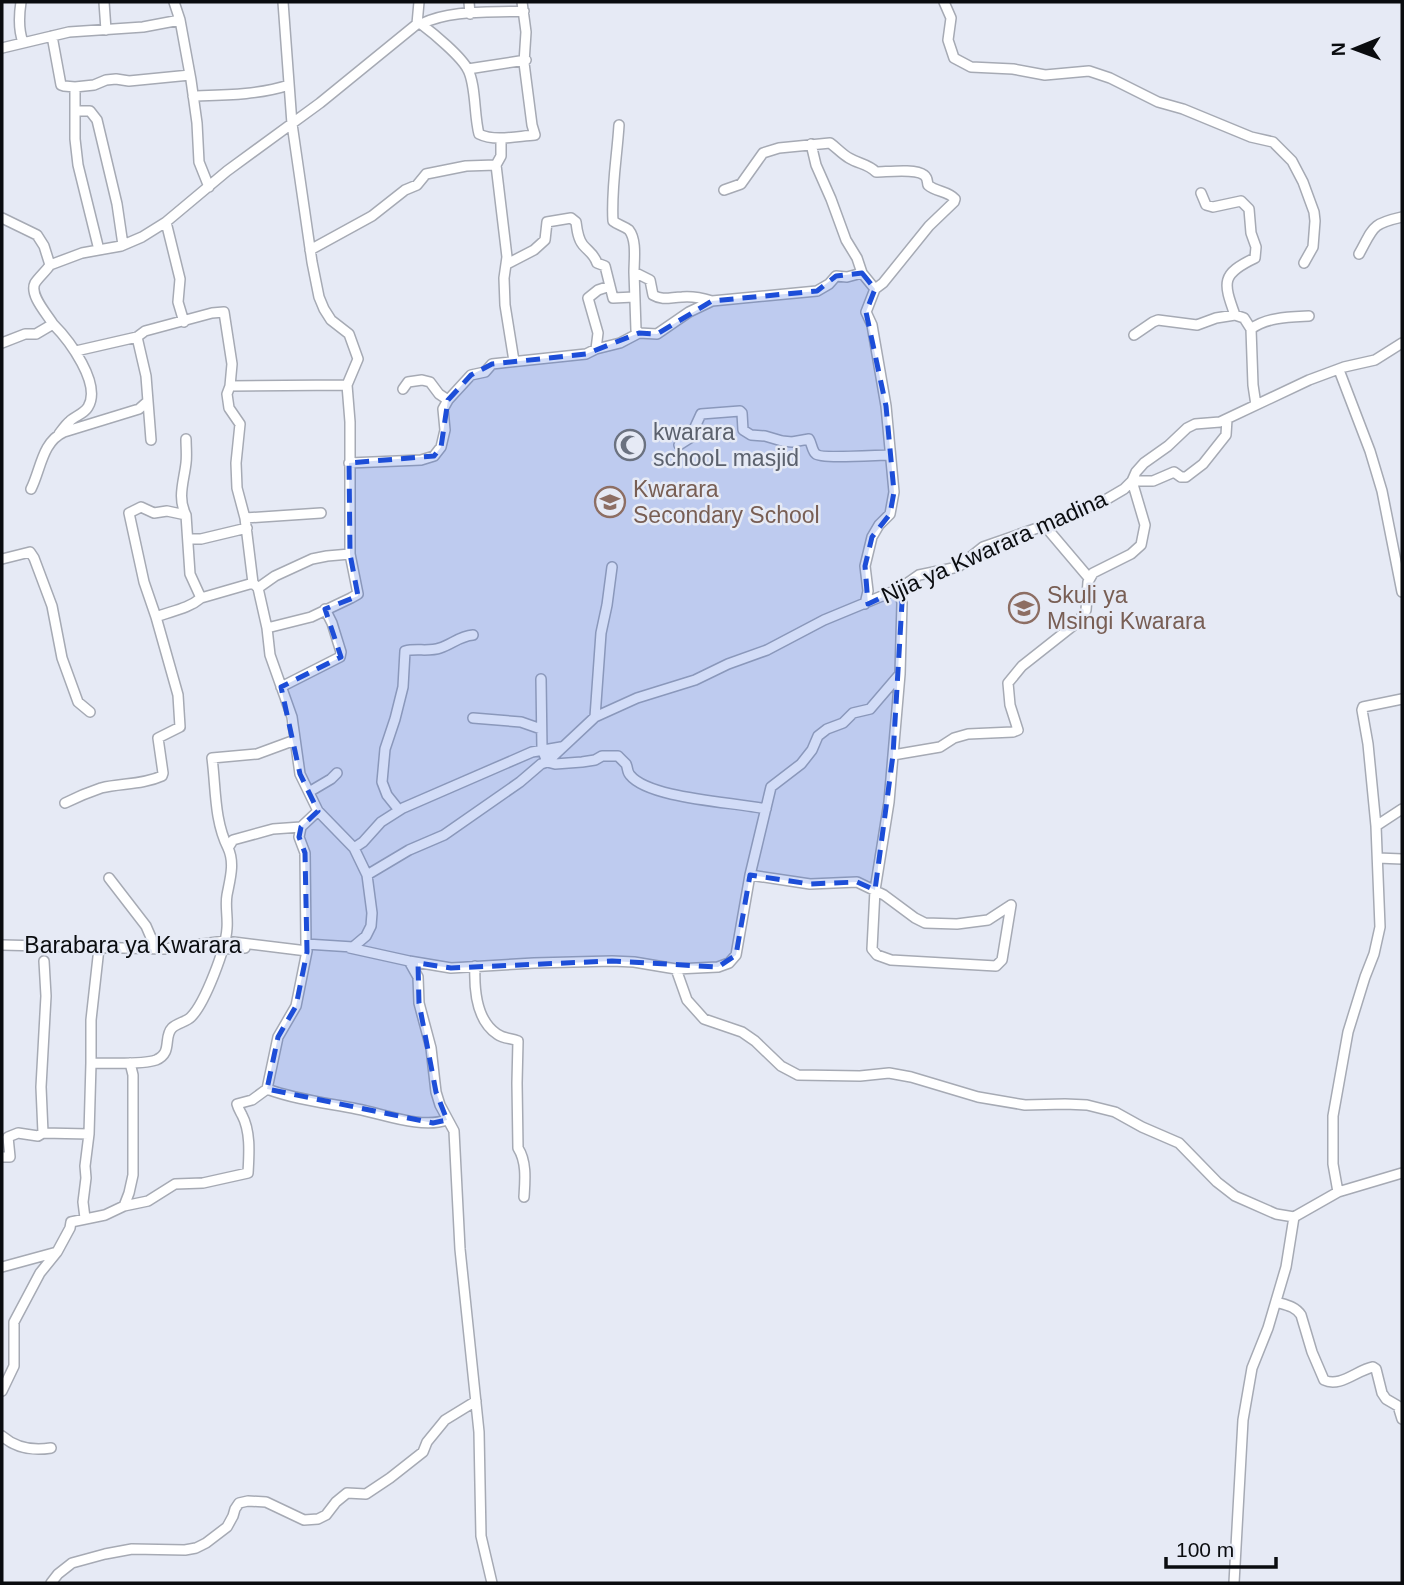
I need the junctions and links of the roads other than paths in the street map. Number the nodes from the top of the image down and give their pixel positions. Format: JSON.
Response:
{"nodes":[{"id":1,"x":20,"y":2,"type":"edge"},
{"id":2,"x":104,"y":2,"type":"edge"},
{"id":3,"x":174,"y":2,"type":"edge"},
{"id":4,"x":283,"y":2,"type":"edge"},
{"id":5,"x":419,"y":2,"type":"edge"},
{"id":6,"x":469,"y":2,"type":"edge"},
{"id":7,"x":944,"y":2,"type":"edge"},
{"id":8,"x":523,"y":6,"type":"edge"},
{"id":9,"x":470,"y":14,"type":"junction"},
{"id":10,"x":180,"y":20,"type":"junction"},
{"id":11,"x":419,"y":24,"type":"junction"},
{"id":12,"x":106,"y":30,"type":"junction"},
{"id":13,"x":52,"y":36,"type":"junction"},
{"id":14,"x":23,"y":42,"type":"junction"},
{"id":15,"x":2,"y":48,"type":"edge"},
{"id":16,"x":526,"y":60,"type":"junction"},
{"id":17,"x":468,"y":69,"type":"junction"},
{"id":18,"x":190,"y":75,"type":"junction"},
{"id":19,"x":289,"y":85,"type":"junction"},
{"id":20,"x":75,"y":87,"type":"junction"},
{"id":21,"x":193,"y":96,"type":"junction"},
{"id":22,"x":75,"y":111,"type":"junction"},
{"id":23,"x":292,"y":124,"type":"junction"},
{"id":24,"x":619,"y":125,"type":"dead end"},
{"id":25,"x":501,"y":138,"type":"junction"},
{"id":26,"x":811,"y":144,"type":"junction"},
{"id":27,"x":496,"y":164,"type":"junction"},
{"id":28,"x":209,"y":187,"type":"junction"},
{"id":29,"x":724,"y":190,"type":"dead end"},
{"id":30,"x":1201,"y":193,"type":"dead end"},
{"id":31,"x":1402,"y":217,"type":"edge"},
{"id":32,"x":2,"y":218,"type":"edge"},
{"id":33,"x":166,"y":222,"type":"junction"},
{"id":34,"x":123,"y":245,"type":"junction"},
{"id":35,"x":99,"y":250,"type":"junction"},
{"id":36,"x":310,"y":250,"type":"junction"},
{"id":37,"x":1359,"y":254,"type":"dead end"},
{"id":38,"x":1304,"y":263,"type":"dead end"},
{"id":39,"x":507,"y":264,"type":"junction"},
{"id":40,"x":50,"y":265,"type":"junction"},
{"id":41,"x":634,"y":272,"type":"junction"},
{"id":42,"x":862,"y":273,"type":"junction"},
{"id":43,"x":610,"y":286,"type":"junction"},
{"id":44,"x":875,"y":289,"type":"junction"},
{"id":45,"x":634,"y":297,"type":"junction"},
{"id":46,"x":712,"y":301,"type":"junction"},
{"id":47,"x":1235,"y":316,"type":"junction"},
{"id":48,"x":1309,"y":316,"type":"dead end"},
{"id":49,"x":184,"y":322,"type":"junction"},
{"id":50,"x":53,"y":324,"type":"junction"},
{"id":51,"x":1251,"y":329,"type":"junction"},
{"id":52,"x":640,"y":333,"type":"junction"},
{"id":53,"x":1134,"y":335,"type":"dead end"},
{"id":54,"x":137,"y":337,"type":"junction"},
{"id":55,"x":2,"y":343,"type":"edge"},
{"id":56,"x":1402,"y":343,"type":"edge"},
{"id":57,"x":596,"y":349,"type":"junction"},
{"id":58,"x":76,"y":351,"type":"junction"},
{"id":59,"x":514,"y":360,"type":"junction"},
{"id":60,"x":1339,"y":370,"type":"junction"},
{"id":61,"x":347,"y":385,"type":"junction"},
{"id":62,"x":230,"y":386,"type":"junction"},
{"id":63,"x":403,"y":389,"type":"dead end"},
{"id":64,"x":448,"y":400,"type":"junction"},
{"id":65,"x":148,"y":401,"type":"junction"},
{"id":66,"x":1256,"y":405,"type":"junction"},
{"id":67,"x":1227,"y":419,"type":"junction"},
{"id":68,"x":58,"y":435,"type":"junction"},
{"id":69,"x":186,"y":439,"type":"dead end"},
{"id":70,"x":151,"y":440,"type":"dead end"},
{"id":71,"x":679,"y":445,"type":"dead end"},
{"id":72,"x":890,"y":455,"type":"junction"},
{"id":73,"x":349,"y":463,"type":"junction"},
{"id":74,"x":1132,"y":481,"type":"junction"},
{"id":75,"x":30,"y":489,"type":"dead end"},
{"id":76,"x":321,"y":513,"type":"dead end"},
{"id":77,"x":186,"y":515,"type":"junction"},
{"id":78,"x":246,"y":523,"type":"junction"},
{"id":79,"x":1046,"y":524,"type":"junction"},
{"id":80,"x":188,"y":539,"type":"junction"},
{"id":81,"x":350,"y":554,"type":"junction"},
{"id":82,"x":2,"y":559,"type":"edge"},
{"id":83,"x":612,"y":567,"type":"dead end"},
{"id":84,"x":1089,"y":578,"type":"junction"},
{"id":85,"x":255,"y":586,"type":"junction"},
{"id":86,"x":900,"y":589,"type":"junction"},
{"id":87,"x":1402,"y":592,"type":"edge"},
{"id":88,"x":201,"y":598,"type":"junction"},
{"id":89,"x":865,"y":604,"type":"junction"},
{"id":90,"x":325,"y":609,"type":"junction"},
{"id":91,"x":156,"y":617,"type":"junction"},
{"id":92,"x":267,"y":628,"type":"junction"},
{"id":93,"x":473,"y":635,"type":"dead end"},
{"id":94,"x":900,"y":674,"type":"junction"},
{"id":95,"x":541,"y":679,"type":"dead end"},
{"id":96,"x":281,"y":687,"type":"junction"},
{"id":97,"x":1402,"y":699,"type":"edge"},
{"id":98,"x":90,"y":712,"type":"dead end"},
{"id":99,"x":595,"y":717,"type":"junction"},
{"id":100,"x":473,"y":718,"type":"dead end"},
{"id":101,"x":541,"y":729,"type":"junction"},
{"id":102,"x":295,"y":740,"type":"junction"},
{"id":103,"x":561,"y":747,"type":"junction"},
{"id":104,"x":542,"y":749,"type":"junction"},
{"id":105,"x":893,"y":755,"type":"junction"},
{"id":106,"x":547,"y":762,"type":"junction"},
{"id":107,"x":337,"y":773,"type":"dead end"},
{"id":108,"x":309,"y":792,"type":"junction"},
{"id":109,"x":65,"y":803,"type":"dead end"},
{"id":110,"x":765,"y":808,"type":"junction"},
{"id":111,"x":1402,"y":809,"type":"edge"},
{"id":112,"x":399,"y":810,"type":"junction"},
{"id":113,"x":318,"y":811,"type":"junction"},
{"id":114,"x":1376,"y":826,"type":"junction"},
{"id":115,"x":301,"y":827,"type":"junction"},
{"id":116,"x":228,"y":848,"type":"junction"},
{"id":117,"x":354,"y":848,"type":"junction"},
{"id":118,"x":1378,"y":858,"type":"junction"},
{"id":119,"x":1402,"y":859,"type":"edge"},
{"id":120,"x":367,"y":875,"type":"junction"},
{"id":121,"x":750,"y":875,"type":"junction"},
{"id":122,"x":109,"y":878,"type":"dead end"},
{"id":123,"x":875,"y":890,"type":"junction"},
{"id":124,"x":2,"y":945,"type":"edge"},
{"id":125,"x":223,"y":945,"type":"junction"},
{"id":126,"x":306,"y":947,"type":"junction"},
{"id":127,"x":353,"y":947,"type":"junction"},
{"id":128,"x":99,"y":948,"type":"junction"},
{"id":129,"x":156,"y":949,"type":"junction"},
{"id":130,"x":44,"y":961,"type":"dead end"},
{"id":131,"x":410,"y":961,"type":"junction"},
{"id":132,"x":475,"y":966,"type":"junction"},
{"id":133,"x":676,"y":969,"type":"junction"},
{"id":134,"x":92,"y":1063,"type":"junction"},
{"id":135,"x":130,"y":1063,"type":"junction"},
{"id":136,"x":267,"y":1089,"type":"junction"},
{"id":137,"x":447,"y":1119,"type":"junction"},
{"id":138,"x":43,"y":1133,"type":"junction"},
{"id":139,"x":89,"y":1134,"type":"junction"},
{"id":140,"x":2,"y":1157,"type":"edge"},
{"id":141,"x":1402,"y":1173,"type":"edge"},
{"id":142,"x":1338,"y":1192,"type":"junction"},
{"id":143,"x":524,"y":1197,"type":"dead end"},
{"id":144,"x":124,"y":1206,"type":"junction"},
{"id":145,"x":1294,"y":1217,"type":"junction"},
{"id":146,"x":85,"y":1218,"type":"junction"},
{"id":147,"x":57,"y":1252,"type":"junction"},
{"id":148,"x":2,"y":1267,"type":"edge"},
{"id":149,"x":1276,"y":1302,"type":"junction"},
{"id":150,"x":2,"y":1391,"type":"edge"},
{"id":151,"x":477,"y":1401,"type":"junction"},
{"id":152,"x":1402,"y":1419,"type":"edge"},
{"id":153,"x":2,"y":1436,"type":"edge"},
{"id":154,"x":51,"y":1448,"type":"dead end"},
{"id":155,"x":51,"y":1583,"type":"edge"},
{"id":156,"x":492,"y":1583,"type":"edge"},
{"id":157,"x":1234,"y":1583,"type":"edge"}],
"edges":[{"from":1,"to":14,"type":"street"},
{"from":2,"to":12,"type":"street"},
{"from":3,"to":10,"type":"street"},
{"from":4,"to":19,"type":"street"},
{"from":5,"to":11,"type":"street"},
{"from":6,"to":9,"type":"street"},
{"from":7,"to":38,"type":"street"},
{"from":8,"to":9,"type":"street"},
{"from":8,"to":16,"type":"street"},
{"from":9,"to":11,"type":"street"},
{"from":10,"to":12,"type":"street"},
{"from":10,"to":18,"type":"street"},
{"from":11,"to":17,"type":"street"},
{"from":11,"to":23,"type":"street"},
{"from":12,"to":13,"type":"street"},
{"from":13,"to":14,"type":"street"},
{"from":13,"to":20,"type":"street"},
{"from":14,"to":15,"type":"street"},
{"from":16,"to":17,"type":"street"},
{"from":16,"to":25,"type":"street"},
{"from":17,"to":25,"type":"street"},
{"from":18,"to":20,"type":"street"},
{"from":18,"to":21,"type":"street"},
{"from":19,"to":21,"type":"street"},
{"from":19,"to":23,"type":"street"},
{"from":20,"to":22,"type":"street"},
{"from":21,"to":28,"type":"street"},
{"from":22,"to":34,"type":"street"},
{"from":22,"to":35,"type":"street"},
{"from":23,"to":28,"type":"street"},
{"from":23,"to":36,"type":"street"},
{"from":24,"to":41,"type":"street"},
{"from":25,"to":27,"type":"street"},
{"from":26,"to":29,"type":"street"},
{"from":26,"to":42,"type":"street"},
{"from":26,"to":44,"type":"street"},
{"from":27,"to":36,"type":"street"},
{"from":27,"to":39,"type":"street"},
{"from":28,"to":33,"type":"street"},
{"from":30,"to":47,"type":"street"},
{"from":31,"to":37,"type":"street"},
{"from":32,"to":40,"type":"street"},
{"from":33,"to":34,"type":"street"},
{"from":33,"to":49,"type":"street"},
{"from":34,"to":35,"type":"street"},
{"from":35,"to":40,"type":"street"},
{"from":36,"to":61,"type":"street"},
{"from":39,"to":43,"type":"street"},
{"from":39,"to":59,"type":"street"},
{"from":40,"to":50,"type":"street"},
{"from":41,"to":45,"type":"street"},
{"from":41,"to":46,"type":"street"},
{"from":42,"to":44,"type":"street"},
{"from":42,"to":46,"type":"street"},
{"from":43,"to":45,"type":"street"},
{"from":43,"to":57,"type":"street"},
{"from":44,"to":72,"type":"street"},
{"from":45,"to":52,"type":"street"},
{"from":46,"to":52,"type":"street"},
{"from":47,"to":51,"type":"street"},
{"from":47,"to":53,"type":"street"},
{"from":48,"to":51,"type":"street"},
{"from":49,"to":54,"type":"street"},
{"from":49,"to":62,"type":"street"},
{"from":50,"to":55,"type":"street"},
{"from":50,"to":58,"type":"street"},
{"from":51,"to":66,"type":"street"},
{"from":52,"to":57,"type":"street"},
{"from":54,"to":58,"type":"street"},
{"from":54,"to":65,"type":"street"},
{"from":56,"to":60,"type":"street","name":"Njia ya Kwarara madina"},
{"from":57,"to":59,"type":"street"},
{"from":58,"to":68,"type":"street"},
{"from":59,"to":64,"type":"street"},
{"from":60,"to":66,"type":"street","name":"Njia ya Kwarara madina"},
{"from":60,"to":87,"type":"street"},
{"from":61,"to":62,"type":"street"},
{"from":61,"to":73,"type":"street"},
{"from":62,"to":78,"type":"street"},
{"from":63,"to":64,"type":"street"},
{"from":64,"to":73,"type":"street"},
{"from":65,"to":68,"type":"street"},
{"from":65,"to":70,"type":"street"},
{"from":66,"to":67,"type":"street","name":"Njia ya Kwarara madina"},
{"from":67,"to":74,"type":"street","name":"Njia ya Kwarara madina"},
{"from":67,"to":74,"type":"street"},
{"from":68,"to":75,"type":"street"},
{"from":69,"to":77,"type":"street"},
{"from":71,"to":72,"type":"street"},
{"from":72,"to":89,"type":"street"},
{"from":73,"to":81,"type":"street"},
{"from":74,"to":79,"type":"street","name":"Njia ya Kwarara madina"},
{"from":74,"to":84,"type":"street"},
{"from":76,"to":78,"type":"street"},
{"from":77,"to":80,"type":"street"},
{"from":77,"to":91,"type":"street"},
{"from":78,"to":80,"type":"street"},
{"from":78,"to":85,"type":"street"},
{"from":79,"to":84,"type":"street"},
{"from":79,"to":86,"type":"street","name":"Njia ya Kwarara madina"},
{"from":80,"to":88,"type":"street"},
{"from":81,"to":85,"type":"street"},
{"from":81,"to":90,"type":"street"},
{"from":82,"to":98,"type":"street"},
{"from":83,"to":99,"type":"street"},
{"from":84,"to":105,"type":"street"},
{"from":85,"to":88,"type":"street"},
{"from":85,"to":92,"type":"street"},
{"from":86,"to":89,"type":"street","name":"Njia ya Kwarara madina"},
{"from":86,"to":94,"type":"street"},
{"from":88,"to":91,"type":"street"},
{"from":89,"to":99,"type":"street","name":"Njia ya Kwarara madina"},
{"from":90,"to":92,"type":"street"},
{"from":90,"to":96,"type":"street"},
{"from":91,"to":109,"type":"street"},
{"from":92,"to":96,"type":"street"},
{"from":93,"to":112,"type":"street"},
{"from":94,"to":105,"type":"street"},
{"from":94,"to":110,"type":"street","name":"Barabara ya Kwarara"},
{"from":95,"to":101,"type":"street"},
{"from":96,"to":102,"type":"street"},
{"from":97,"to":114,"type":"street"},
{"from":99,"to":103,"type":"street"},
{"from":100,"to":101,"type":"street"},
{"from":101,"to":104,"type":"street"},
{"from":102,"to":108,"type":"street"},
{"from":102,"to":116,"type":"street"},
{"from":103,"to":104,"type":"street"},
{"from":103,"to":106,"type":"street"},
{"from":104,"to":106,"type":"street"},
{"from":104,"to":112,"type":"street"},
{"from":105,"to":123,"type":"street"},
{"from":106,"to":110,"type":"street"},
{"from":106,"to":120,"type":"street"},
{"from":107,"to":108,"type":"street"},
{"from":108,"to":113,"type":"street"},
{"from":110,"to":121,"type":"street","name":"Barabara ya Kwarara"},
{"from":111,"to":114,"type":"street"},
{"from":112,"to":117,"type":"street"},
{"from":113,"to":115,"type":"street"},
{"from":113,"to":117,"type":"street"},
{"from":114,"to":118,"type":"street"},
{"from":115,"to":116,"type":"street"},
{"from":115,"to":126,"type":"street"},
{"from":116,"to":125,"type":"street"},
{"from":117,"to":120,"type":"street"},
{"from":118,"to":119,"type":"street"},
{"from":118,"to":142,"type":"street"},
{"from":120,"to":127,"type":"street"},
{"from":121,"to":123,"type":"street"},
{"from":121,"to":133,"type":"street","name":"Barabara ya Kwarara"},
{"from":122,"to":129,"type":"street"},
{"from":123,"to":123,"type":"street"},
{"from":124,"to":128,"type":"street","name":"Barabara ya Kwarara"},
{"from":125,"to":126,"type":"street","name":"Barabara ya Kwarara"},
{"from":125,"to":129,"type":"street","name":"Barabara ya Kwarara"},
{"from":125,"to":135,"type":"street"},
{"from":126,"to":127,"type":"street","name":"Barabara ya Kwarara"},
{"from":126,"to":136,"type":"street"},
{"from":127,"to":131,"type":"street","name":"Barabara ya Kwarara"},
{"from":128,"to":129,"type":"street","name":"Barabara ya Kwarara"},
{"from":128,"to":134,"type":"street"},
{"from":130,"to":138,"type":"street"},
{"from":131,"to":132,"type":"street","name":"Barabara ya Kwarara"},
{"from":131,"to":137,"type":"street"},
{"from":132,"to":133,"type":"street","name":"Barabara ya Kwarara"},
{"from":132,"to":143,"type":"street"},
{"from":133,"to":145,"type":"street"},
{"from":134,"to":135,"type":"street"},
{"from":134,"to":139,"type":"street"},
{"from":135,"to":144,"type":"street"},
{"from":136,"to":137,"type":"street"},
{"from":136,"to":144,"type":"street"},
{"from":137,"to":151,"type":"street"},
{"from":138,"to":139,"type":"street"},
{"from":138,"to":140,"type":"street"},
{"from":139,"to":146,"type":"street"},
{"from":141,"to":142,"type":"street"},
{"from":142,"to":145,"type":"street"},
{"from":144,"to":146,"type":"street"},
{"from":145,"to":149,"type":"street"},
{"from":146,"to":147,"type":"street"},
{"from":147,"to":148,"type":"street"},
{"from":147,"to":150,"type":"street"},
{"from":149,"to":152,"type":"street"},
{"from":149,"to":157,"type":"street"},
{"from":151,"to":155,"type":"street"},
{"from":151,"to":156,"type":"street"},
{"from":153,"to":154,"type":"street"}]}
